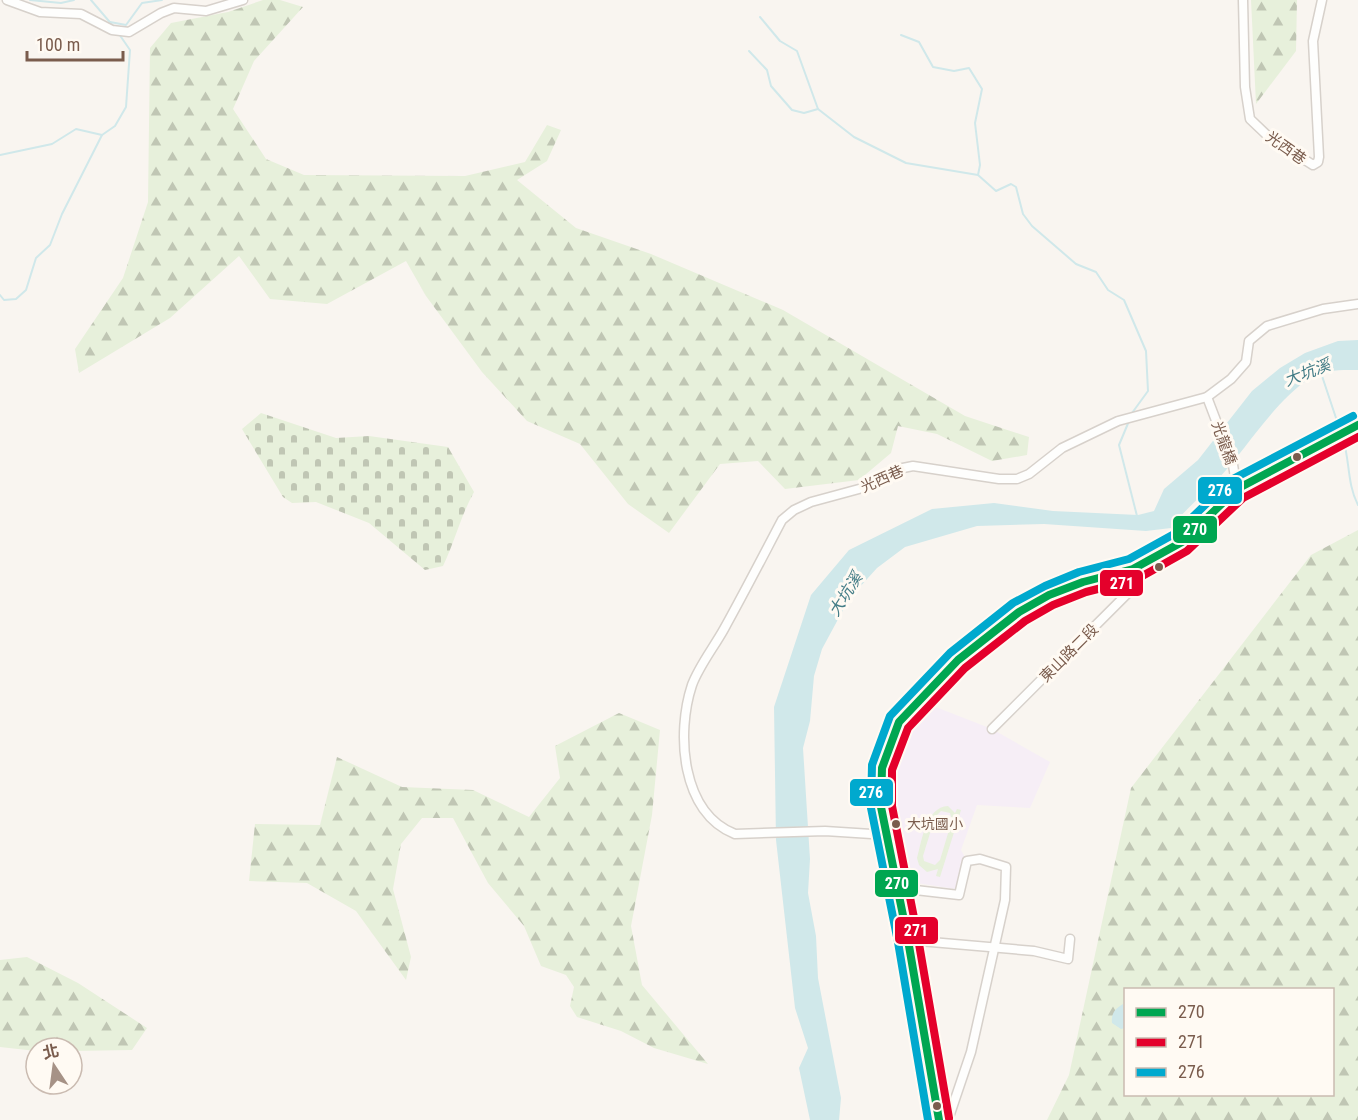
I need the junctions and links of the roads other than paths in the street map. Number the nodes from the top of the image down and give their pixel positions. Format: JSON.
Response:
{"nodes":[{"id":1,"x":7,"y":0,"type":"edge"},
{"id":2,"x":243,"y":0,"type":"edge"},
{"id":3,"x":1242,"y":0,"type":"edge"},
{"id":4,"x":1322,"y":0,"type":"edge"},
{"id":5,"x":1358,"y":304,"type":"edge"},
{"id":6,"x":1208,"y":397,"type":"junction"},
{"id":7,"x":1358,"y":425,"type":"edge"},
{"id":8,"x":1237,"y":489,"type":"junction"},
{"id":9,"x":1133,"y":569,"type":"junction"},
{"id":10,"x":992,"y":729,"type":"dead end"},
{"id":11,"x":887,"y":835,"type":"junction"},
{"id":12,"x":898,"y":888,"type":"junction"},
{"id":13,"x":1070,"y":939,"type":"dead end"},
{"id":14,"x":908,"y":940,"type":"junction"},
{"id":15,"x":995,"y":947,"type":"junction"},
{"id":16,"x":939,"y":1120,"type":"edge"},
{"id":17,"x":948,"y":1120,"type":"edge"}],
"edges":[{"from":1,"to":2,"type":"street"},
{"from":3,"to":4,"type":"street","name":"光西巷"},
{"from":5,"to":6,"type":"street","name":"光西巷"},
{"from":6,"to":8,"type":"street","name":"光龍橋"},
{"from":6,"to":11,"type":"street","name":"光西巷"},
{"from":7,"to":8,"type":"main road"},
{"from":8,"to":9,"type":"main road"},
{"from":9,"to":10,"type":"street","name":"東山路二段"},
{"from":9,"to":11,"type":"main road"},
{"from":11,"to":12,"type":"main road"},
{"from":12,"to":14,"type":"main road"},
{"from":12,"to":15,"type":"street"},
{"from":13,"to":15,"type":"street"},
{"from":14,"to":15,"type":"street"},
{"from":14,"to":16,"type":"main road"},
{"from":15,"to":17,"type":"street"}]}
